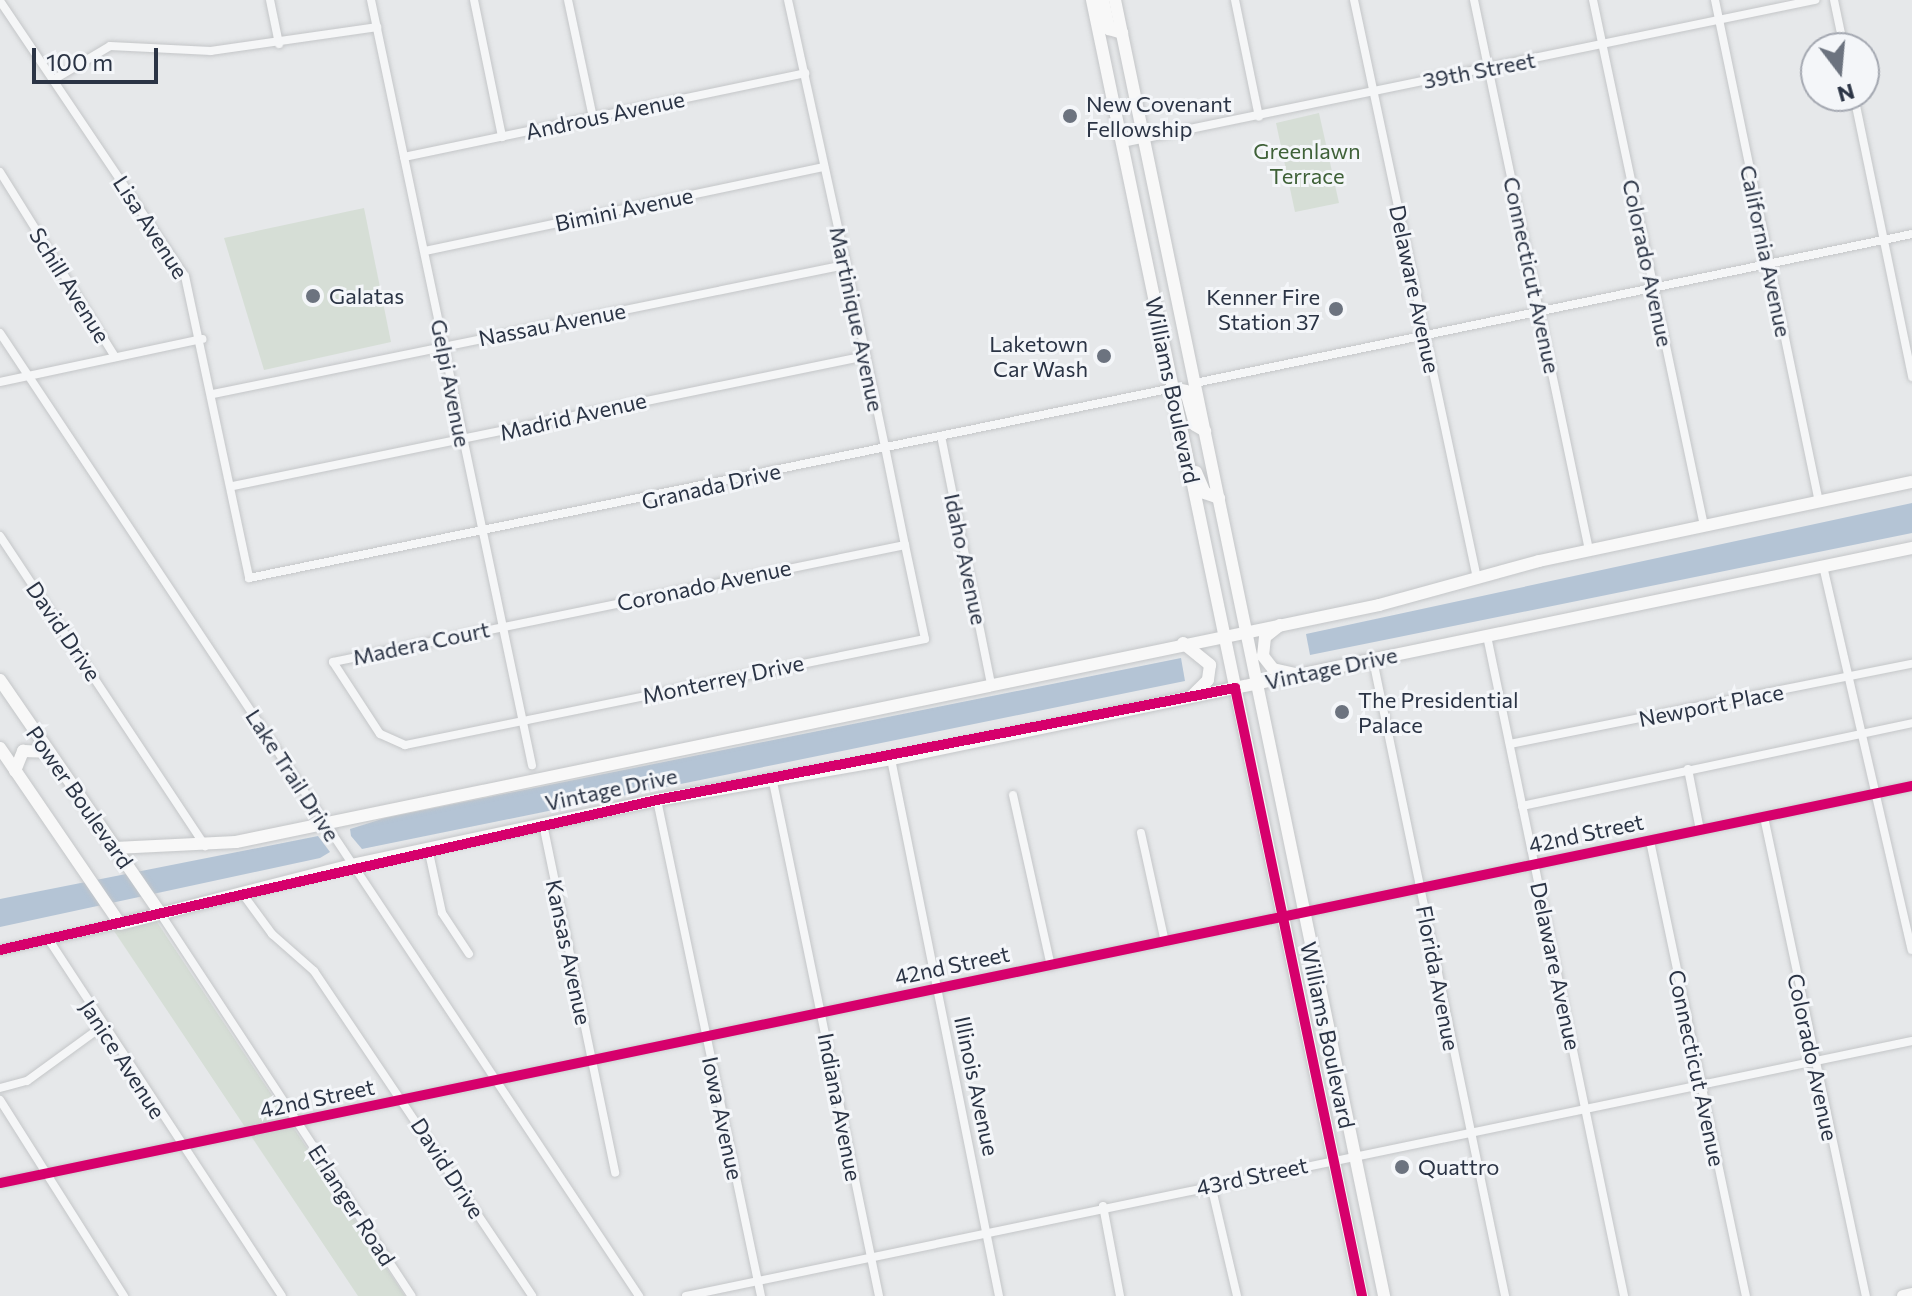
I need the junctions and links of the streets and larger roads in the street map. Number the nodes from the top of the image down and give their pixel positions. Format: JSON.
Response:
{"nodes":[{"id":1,"x":270,"y":0,"type":"edge"},
{"id":2,"x":371,"y":0,"type":"edge"},
{"id":3,"x":474,"y":0,"type":"edge"},
{"id":4,"x":568,"y":0,"type":"edge"},
{"id":5,"x":788,"y":0,"type":"edge"},
{"id":6,"x":1092,"y":0,"type":"edge"},
{"id":7,"x":1103,"y":0,"type":"edge"},
{"id":8,"x":1115,"y":0,"type":"edge"},
{"id":9,"x":1235,"y":0,"type":"edge"},
{"id":10,"x":1354,"y":0,"type":"edge"},
{"id":11,"x":1474,"y":0,"type":"edge"},
{"id":12,"x":1593,"y":0,"type":"edge"},
{"id":13,"x":1715,"y":0,"type":"edge"},
{"id":14,"x":1815,"y":0,"type":"edge"},
{"id":15,"x":1834,"y":0,"type":"edge"},
{"id":16,"x":0,"y":1,"type":"edge"},
{"id":17,"x":1719,"y":21,"type":"junction"},
{"id":18,"x":377,"y":27,"type":"junction"},
{"id":19,"x":1841,"y":32,"type":"edge"},
{"id":20,"x":1122,"y":33,"type":"junction"},
{"id":21,"x":279,"y":44,"type":"junction"},
{"id":22,"x":1603,"y":46,"type":"junction"},
{"id":23,"x":1488,"y":69,"type":"junction"},
{"id":24,"x":805,"y":73,"type":"junction"},
{"id":25,"x":53,"y":80,"type":"junction"},
{"id":26,"x":1373,"y":92,"type":"junction"},
{"id":27,"x":1857,"y":112,"type":"edge"},
{"id":28,"x":1259,"y":117,"type":"junction"},
{"id":29,"x":593,"y":118,"type":"junction"},
{"id":30,"x":502,"y":137,"type":"junction"},
{"id":31,"x":1144,"y":138,"type":"junction"},
{"id":32,"x":1122,"y":143,"type":"junction"},
{"id":33,"x":404,"y":157,"type":"junction"},
{"id":34,"x":824,"y":167,"type":"junction"},
{"id":35,"x":0,"y":172,"type":"edge"},
{"id":36,"x":1912,"y":234,"type":"edge"},
{"id":37,"x":1883,"y":240,"type":"junction"},
{"id":38,"x":425,"y":251,"type":"junction"},
{"id":39,"x":1769,"y":264,"type":"junction"},
{"id":40,"x":845,"y":265,"type":"junction"},
{"id":41,"x":1654,"y":288,"type":"junction"},
{"id":42,"x":1540,"y":312,"type":"junction"},
{"id":43,"x":0,"y":333,"type":"edge"},
{"id":44,"x":1425,"y":336,"type":"junction"},
{"id":45,"x":1162,"y":337,"type":"junction"},
{"id":46,"x":202,"y":339,"type":"junction"},
{"id":47,"x":444,"y":346,"type":"junction"},
{"id":48,"x":866,"y":356,"type":"junction"},
{"id":49,"x":115,"y":357,"type":"junction"},
{"id":50,"x":28,"y":376,"type":"junction"},
{"id":51,"x":1912,"y":377,"type":"edge"},
{"id":52,"x":0,"y":382,"type":"edge"},
{"id":53,"x":1195,"y":383,"type":"junction"},
{"id":54,"x":1173,"y":388,"type":"junction"},
{"id":55,"x":213,"y":394,"type":"junction"},
{"id":56,"x":1205,"y":431,"type":"junction"},
{"id":57,"x":941,"y":436,"type":"junction"},
{"id":58,"x":1183,"y":439,"type":"junction"},
{"id":59,"x":463,"y":441,"type":"junction"},
{"id":60,"x":885,"y":447,"type":"junction"},
{"id":61,"x":1912,"y":482,"type":"edge"},
{"id":62,"x":233,"y":486,"type":"junction"},
{"id":63,"x":1219,"y":498,"type":"junction"},
{"id":64,"x":1819,"y":502,"type":"junction"},
{"id":65,"x":1704,"y":526,"type":"junction"},
{"id":66,"x":482,"y":533,"type":"junction"},
{"id":67,"x":0,"y":536,"type":"edge"},
{"id":68,"x":905,"y":545,"type":"junction"},
{"id":69,"x":1912,"y":548,"type":"edge"},
{"id":70,"x":1589,"y":550,"type":"junction"},
{"id":71,"x":1823,"y":566,"type":"junction"},
{"id":72,"x":249,"y":578,"type":"joint"},
{"id":73,"x":1477,"y":578,"type":"junction"},
{"id":74,"x":1283,"y":623,"type":"junction"},
{"id":75,"x":502,"y":626,"type":"junction"},
{"id":76,"x":1246,"y":629,"type":"junction"},
{"id":77,"x":1224,"y":633,"type":"junction"},
{"id":78,"x":1487,"y":636,"type":"junction"},
{"id":79,"x":925,"y":639,"type":"joint"},
{"id":80,"x":1183,"y":643,"type":"junction"},
{"id":81,"x":1373,"y":660,"type":"junction"},
{"id":82,"x":1912,"y":664,"type":"edge"},
{"id":83,"x":1301,"y":675,"type":"junction"},
{"id":84,"x":1852,"y":677,"type":"junction"},
{"id":85,"x":0,"y":680,"type":"edge"},
{"id":86,"x":991,"y":683,"type":"junction"},
{"id":87,"x":1256,"y":684,"type":"junction"},
{"id":88,"x":1235,"y":688,"type":"junction"},
{"id":89,"x":1190,"y":697,"type":"junction"},
{"id":90,"x":522,"y":722,"type":"junction"},
{"id":91,"x":1912,"y":723,"type":"edge"},
{"id":92,"x":1867,"y":732,"type":"junction"},
{"id":93,"x":1510,"y":744,"type":"junction"},
{"id":94,"x":0,"y":748,"type":"edge"},
{"id":95,"x":48,"y":752,"type":"junction"},
{"id":96,"x":891,"y":759,"type":"junction"},
{"id":97,"x":532,"y":765,"type":"dead end"},
{"id":98,"x":1688,"y":769,"type":"junction"},
{"id":99,"x":15,"y":771,"type":"junction"},
{"id":100,"x":772,"y":776,"type":"junction"},
{"id":101,"x":1912,"y":786,"type":"edge"},
{"id":102,"x":1879,"y":793,"type":"junction"},
{"id":103,"x":1013,"y":795,"type":"dead end"},
{"id":104,"x":657,"y":800,"type":"junction"},
{"id":105,"x":1522,"y":806,"type":"junction"},
{"id":106,"x":1764,"y":817,"type":"junction"},
{"id":107,"x":325,"y":822,"type":"junction"},
{"id":108,"x":543,"y":824,"type":"junction"},
{"id":109,"x":1700,"y":830,"type":"junction"},
{"id":110,"x":1141,"y":833,"type":"dead end"},
{"id":111,"x":1650,"y":841,"type":"junction"},
{"id":112,"x":205,"y":847,"type":"junction"},
{"id":113,"x":115,"y":848,"type":"junction"},
{"id":114,"x":428,"y":848,"type":"junction"},
{"id":115,"x":1534,"y":864,"type":"junction"},
{"id":116,"x":351,"y":865,"type":"junction"},
{"id":117,"x":1420,"y":887,"type":"junction"},
{"id":118,"x":242,"y":893,"type":"junction"},
{"id":119,"x":156,"y":908,"type":"junction"},
{"id":120,"x":1304,"y":910,"type":"junction"},
{"id":121,"x":1282,"y":915,"type":"junction"},
{"id":122,"x":120,"y":924,"type":"junction"},
{"id":123,"x":49,"y":940,"type":"junction"},
{"id":124,"x":1165,"y":942,"type":"junction"},
{"id":125,"x":0,"y":950,"type":"edge"},
{"id":126,"x":1912,"y":950,"type":"edge"},
{"id":127,"x":469,"y":954,"type":"dead end"},
{"id":128,"x":1051,"y":966,"type":"junction"},
{"id":129,"x":936,"y":988,"type":"junction"},
{"id":130,"x":822,"y":1013,"type":"junction"},
{"id":131,"x":100,"y":1028,"type":"junction"},
{"id":132,"x":706,"y":1038,"type":"junction"},
{"id":133,"x":1912,"y":1041,"type":"edge"},
{"id":134,"x":1812,"y":1059,"type":"junction"},
{"id":135,"x":591,"y":1062,"type":"junction"},
{"id":136,"x":496,"y":1081,"type":"junction"},
{"id":137,"x":1700,"y":1082,"type":"junction"},
{"id":138,"x":0,"y":1088,"type":"edge"},
{"id":139,"x":403,"y":1099,"type":"junction"},
{"id":140,"x":0,"y":1100,"type":"edge"},
{"id":141,"x":1585,"y":1107,"type":"junction"},
{"id":142,"x":297,"y":1122,"type":"junction"},
{"id":143,"x":1469,"y":1132,"type":"junction"},
{"id":144,"x":182,"y":1148,"type":"junction"},
{"id":145,"x":1356,"y":1155,"type":"junction"},
{"id":146,"x":1333,"y":1159,"type":"junction"},
{"id":147,"x":615,"y":1173,"type":"dead end"},
{"id":148,"x":46,"y":1174,"type":"junction"},
{"id":149,"x":0,"y":1183,"type":"edge"},
{"id":150,"x":1211,"y":1185,"type":"junction"},
{"id":151,"x":1103,"y":1206,"type":"junction"},
{"id":152,"x":987,"y":1233,"type":"junction"},
{"id":153,"x":871,"y":1258,"type":"junction"},
{"id":154,"x":758,"y":1281,"type":"junction"},
{"id":155,"x":1912,"y":1294,"type":"edge"},
{"id":156,"x":124,"y":1296,"type":"edge"},
{"id":157,"x":282,"y":1296,"type":"edge"},
{"id":158,"x":412,"y":1296,"type":"edge"},
{"id":159,"x":532,"y":1296,"type":"edge"},
{"id":160,"x":639,"y":1296,"type":"edge"},
{"id":161,"x":686,"y":1296,"type":"edge"},
{"id":162,"x":761,"y":1296,"type":"edge"},
{"id":163,"x":879,"y":1296,"type":"edge"},
{"id":164,"x":999,"y":1296,"type":"edge"},
{"id":165,"x":1120,"y":1296,"type":"edge"},
{"id":166,"x":1237,"y":1296,"type":"edge"},
{"id":167,"x":1362,"y":1296,"type":"edge"},
{"id":168,"x":1384,"y":1296,"type":"edge"},
{"id":169,"x":1505,"y":1296,"type":"edge"},
{"id":170,"x":1624,"y":1296,"type":"edge"},
{"id":171,"x":1746,"y":1296,"type":"edge"},
{"id":172,"x":1866,"y":1296,"type":"edge"},
{"id":173,"x":1903,"y":1296,"type":"edge"}],
"edges":[{"from":1,"to":21,"type":"street"},
{"from":2,"to":18,"type":"street","name":"Gelpi Avenue"},
{"from":3,"to":30,"type":"street"},
{"from":4,"to":29,"type":"street"},
{"from":5,"to":24,"type":"street","name":"Martinique Avenue"},
{"from":6,"to":32,"type":"street","name":"Williams Boulevard"},
{"from":7,"to":20,"type":"street"},
{"from":8,"to":20,"type":"street","name":"Williams Boulevard"},
{"from":9,"to":28,"type":"street"},
{"from":10,"to":26,"type":"street","name":"Delaware Avenue"},
{"from":11,"to":23,"type":"street","name":"Connecticut Avenue"},
{"from":12,"to":22,"type":"street","name":"Colorado Avenue"},
{"from":13,"to":17,"type":"street","name":"California Avenue"},
{"from":14,"to":17,"type":"street","name":"39th Street"},
{"from":15,"to":19,"type":"street"},
{"from":16,"to":25,"type":"street","name":"Lisa Avenue"},
{"from":17,"to":22,"type":"street","name":"39th Street"},
{"from":17,"to":39,"type":"street","name":"California Avenue"},
{"from":18,"to":21,"type":"street"},
{"from":18,"to":33,"type":"street","name":"Gelpi Avenue"},
{"from":20,"to":31,"type":"street","name":"Williams Boulevard"},
{"from":21,"to":25,"type":"street"},
{"from":22,"to":23,"type":"street","name":"39th Street"},
{"from":22,"to":41,"type":"street","name":"Colorado Avenue"},
{"from":23,"to":26,"type":"street","name":"39th Street"},
{"from":23,"to":42,"type":"street","name":"Connecticut Avenue"},
{"from":24,"to":29,"type":"street","name":"Androus Avenue"},
{"from":24,"to":34,"type":"street","name":"Martinique Avenue"},
{"from":25,"to":46,"type":"street","name":"Lisa Avenue"},
{"from":26,"to":28,"type":"street","name":"39th Street"},
{"from":26,"to":44,"type":"street","name":"Delaware Avenue"},
{"from":27,"to":37,"type":"street"},
{"from":28,"to":31,"type":"street","name":"39th Street"},
{"from":29,"to":30,"type":"street","name":"Androus Avenue"},
{"from":30,"to":33,"type":"street","name":"Androus Avenue"},
{"from":31,"to":32,"type":"street","name":"39th Street"},
{"from":31,"to":53,"type":"street","name":"Williams Boulevard"},
{"from":32,"to":45,"type":"street","name":"Williams Boulevard"},
{"from":33,"to":38,"type":"street","name":"Gelpi Avenue"},
{"from":34,"to":38,"type":"street","name":"Bimini Avenue"},
{"from":34,"to":40,"type":"street","name":"Martinique Avenue"},
{"from":35,"to":49,"type":"street","name":"Schill Avenue"},
{"from":36,"to":37,"type":"street"},
{"from":37,"to":39,"type":"street"},
{"from":37,"to":51,"type":"street"},
{"from":38,"to":47,"type":"street","name":"Gelpi Avenue"},
{"from":39,"to":41,"type":"street"},
{"from":39,"to":64,"type":"street","name":"California Avenue"},
{"from":40,"to":47,"type":"street","name":"Nassau Avenue"},
{"from":40,"to":48,"type":"street","name":"Martinique Avenue"},
{"from":41,"to":42,"type":"street"},
{"from":41,"to":65,"type":"street","name":"Colorado Avenue"},
{"from":42,"to":44,"type":"street"},
{"from":42,"to":70,"type":"street","name":"Connecticut Avenue"},
{"from":43,"to":50,"type":"street","name":"Lake Trail Drive"},
{"from":44,"to":53,"type":"street"},
{"from":44,"to":73,"type":"street","name":"Delaware Avenue"},
{"from":45,"to":53,"type":"street"},
{"from":45,"to":54,"type":"street","name":"Williams Boulevard"},
{"from":46,"to":49,"type":"street"},
{"from":46,"to":55,"type":"street","name":"Lisa Avenue"},
{"from":47,"to":55,"type":"street","name":"Nassau Avenue"},
{"from":47,"to":59,"type":"street","name":"Gelpi Avenue"},
{"from":48,"to":59,"type":"street","name":"Madrid Avenue"},
{"from":48,"to":60,"type":"street","name":"Martinique Avenue"},
{"from":49,"to":50,"type":"street"},
{"from":50,"to":52,"type":"street"},
{"from":50,"to":107,"type":"street","name":"Lake Trail Drive"},
{"from":53,"to":56,"type":"street","name":"Williams Boulevard"},
{"from":54,"to":56,"type":"street"},
{"from":54,"to":57,"type":"street","name":"Granada Drive"},
{"from":54,"to":58,"type":"street","name":"Williams Boulevard"},
{"from":55,"to":62,"type":"street","name":"Lisa Avenue"},
{"from":56,"to":63,"type":"street","name":"Williams Boulevard"},
{"from":57,"to":60,"type":"street","name":"Granada Drive"},
{"from":57,"to":86,"type":"street","name":"Idaho Avenue"},
{"from":58,"to":63,"type":"street"},
{"from":58,"to":77,"type":"street","name":"Williams Boulevard"},
{"from":59,"to":62,"type":"street","name":"Madrid Avenue"},
{"from":59,"to":66,"type":"street","name":"Gelpi Avenue"},
{"from":60,"to":66,"type":"street","name":"Granada Drive"},
{"from":60,"to":68,"type":"street","name":"Martinique Avenue"},
{"from":61,"to":64,"type":"street","name":"Vintage Drive"},
{"from":62,"to":72,"type":"street","name":"Lisa Avenue"},
{"from":63,"to":76,"type":"street","name":"Williams Boulevard"},
{"from":64,"to":65,"type":"street","name":"Vintage Drive"},
{"from":65,"to":70,"type":"street","name":"Vintage Drive"},
{"from":66,"to":72,"type":"street","name":"Granada Drive"},
{"from":66,"to":75,"type":"street","name":"Gelpi Avenue"},
{"from":67,"to":112,"type":"street","name":"David Drive"},
{"from":68,"to":75,"type":"street","name":"Coronado Avenue"},
{"from":68,"to":79,"type":"street","name":"Martinique Avenue"},
{"from":69,"to":71,"type":"street","name":"Vintage Drive"},
{"from":70,"to":73,"type":"street","name":"Vintage Drive"},
{"from":71,"to":78,"type":"street","name":"Vintage Drive"},
{"from":71,"to":84,"type":"street"},
{"from":73,"to":74,"type":"street","name":"Vintage Drive"},
{"from":74,"to":76,"type":"street","name":"Vintage Drive"},
{"from":74,"to":83,"type":"street"},
{"from":75,"to":90,"type":"street","name":"Gelpi Avenue"},
{"from":75,"to":90,"type":"street","name":"Madera Court"},
{"from":76,"to":77,"type":"street","name":"Vintage Drive"},
{"from":76,"to":87,"type":"street","name":"Williams Boulevard"},
{"from":77,"to":80,"type":"street","name":"Vintage Drive"},
{"from":77,"to":88,"type":"street","name":"Williams Boulevard"},
{"from":78,"to":81,"type":"street","name":"Vintage Drive"},
{"from":78,"to":93,"type":"street","name":"Delaware Avenue"},
{"from":79,"to":90,"type":"street","name":"Monterrey Drive"},
{"from":80,"to":86,"type":"street","name":"Vintage Drive"},
{"from":80,"to":89,"type":"street"},
{"from":81,"to":83,"type":"street","name":"Vintage Drive"},
{"from":81,"to":117,"type":"street","name":"Florida Avenue"},
{"from":82,"to":84,"type":"street","name":"Newport Place"},
{"from":83,"to":87,"type":"street","name":"Vintage Drive"},
{"from":84,"to":92,"type":"street"},
{"from":84,"to":93,"type":"street","name":"Newport Place"},
{"from":85,"to":95,"type":"street","name":"Power Boulevard"},
{"from":86,"to":107,"type":"street","name":"Vintage Drive"},
{"from":87,"to":88,"type":"street","name":"Vintage Drive"},
{"from":87,"to":120,"type":"street","name":"Williams Boulevard"},
{"from":88,"to":89,"type":"street","name":"Vintage Drive"},
{"from":88,"to":121,"type":"street","name":"Williams Boulevard"},
{"from":89,"to":96,"type":"street","name":"Vintage Drive"},
{"from":90,"to":97,"type":"street","name":"Gelpi Avenue"},
{"from":91,"to":92,"type":"street"},
{"from":92,"to":98,"type":"street"},
{"from":92,"to":102,"type":"street"},
{"from":93,"to":105,"type":"street","name":"Delaware Avenue"},
{"from":94,"to":99,"type":"street","name":"Power Boulevard"},
{"from":95,"to":99,"type":"street"},
{"from":95,"to":113,"type":"street","name":"Power Boulevard"},
{"from":96,"to":100,"type":"street","name":"Vintage Drive"},
{"from":96,"to":129,"type":"street","name":"Illinois Avenue"},
{"from":98,"to":105,"type":"street"},
{"from":98,"to":109,"type":"street"},
{"from":99,"to":122,"type":"street","name":"Power Boulevard"},
{"from":100,"to":104,"type":"street","name":"Vintage Drive"},
{"from":100,"to":130,"type":"street","name":"Indiana Avenue"},
{"from":101,"to":102,"type":"street","name":"42nd Street"},
{"from":102,"to":106,"type":"street","name":"42nd Street"},
{"from":102,"to":126,"type":"street"},
{"from":103,"to":128,"type":"street"},
{"from":104,"to":108,"type":"street","name":"Vintage Drive"},
{"from":104,"to":132,"type":"street","name":"Iowa Avenue"},
{"from":105,"to":115,"type":"street","name":"Delaware Avenue"},
{"from":106,"to":109,"type":"street","name":"42nd Street"},
{"from":106,"to":134,"type":"street","name":"Colorado Avenue"},
{"from":107,"to":112,"type":"street","name":"Vintage Drive"},
{"from":107,"to":116,"type":"street","name":"Lake Trail Drive"},
{"from":108,"to":114,"type":"street","name":"Vintage Drive"},
{"from":108,"to":135,"type":"street","name":"Kansas Avenue"},
{"from":109,"to":111,"type":"street","name":"42nd Street"},
{"from":110,"to":124,"type":"street"},
{"from":111,"to":115,"type":"street","name":"42nd Street"},
{"from":111,"to":137,"type":"street","name":"Connecticut Avenue"},
{"from":112,"to":113,"type":"street","name":"Vintage Drive"},
{"from":113,"to":119,"type":"street","name":"Power Boulevard"},
{"from":114,"to":116,"type":"street","name":"Vintage Drive"},
{"from":114,"to":127,"type":"street"},
{"from":115,"to":117,"type":"street","name":"42nd Street"},
{"from":115,"to":141,"type":"street","name":"Delaware Avenue"},
{"from":116,"to":118,"type":"street","name":"Vintage Drive"},
{"from":116,"to":136,"type":"street","name":"Lake Trail Drive"},
{"from":117,"to":120,"type":"street","name":"42nd Street"},
{"from":117,"to":143,"type":"street","name":"Florida Avenue"},
{"from":118,"to":119,"type":"street","name":"Vintage Drive"},
{"from":118,"to":139,"type":"street","name":"David Drive"},
{"from":119,"to":122,"type":"street","name":"Vintage Drive"},
{"from":119,"to":142,"type":"street","name":"Erlanger Road"},
{"from":120,"to":121,"type":"street","name":"42nd Street"},
{"from":120,"to":145,"type":"street","name":"Williams Boulevard"},
{"from":121,"to":124,"type":"street","name":"42nd Street"},
{"from":121,"to":146,"type":"street","name":"Williams Boulevard"},
{"from":122,"to":123,"type":"street","name":"Vintage Drive"},
{"from":123,"to":125,"type":"street","name":"Vintage Drive"},
{"from":123,"to":131,"type":"street","name":"Janice Avenue"},
{"from":124,"to":128,"type":"street","name":"42nd Street"},
{"from":128,"to":129,"type":"street","name":"42nd Street"},
{"from":129,"to":130,"type":"street","name":"42nd Street"},
{"from":129,"to":152,"type":"street","name":"Illinois Avenue"},
{"from":130,"to":132,"type":"street","name":"42nd Street"},
{"from":130,"to":153,"type":"street","name":"Indiana Avenue"},
{"from":131,"to":138,"type":"street"},
{"from":131,"to":144,"type":"street","name":"Janice Avenue"},
{"from":132,"to":135,"type":"street","name":"42nd Street"},
{"from":132,"to":154,"type":"street","name":"Iowa Avenue"},
{"from":133,"to":134,"type":"street","name":"43rd Street"},
{"from":134,"to":137,"type":"street","name":"43rd Street"},
{"from":134,"to":172,"type":"street","name":"Colorado Avenue"},
{"from":135,"to":136,"type":"street","name":"42nd Street"},
{"from":135,"to":147,"type":"street","name":"Kansas Avenue"},
{"from":136,"to":139,"type":"street","name":"42nd Street"},
{"from":136,"to":160,"type":"street","name":"Lake Trail Drive"},
{"from":137,"to":141,"type":"street","name":"43rd Street"},
{"from":137,"to":171,"type":"street","name":"Connecticut Avenue"},
{"from":139,"to":142,"type":"street","name":"42nd Street"},
{"from":139,"to":159,"type":"street","name":"David Drive"},
{"from":140,"to":148,"type":"street"},
{"from":141,"to":143,"type":"street","name":"43rd Street"},
{"from":141,"to":170,"type":"street","name":"Delaware Avenue"},
{"from":142,"to":144,"type":"street","name":"42nd Street"},
{"from":142,"to":158,"type":"street","name":"Erlanger Road"},
{"from":143,"to":145,"type":"street","name":"43rd Street"},
{"from":143,"to":169,"type":"street","name":"Florida Avenue"},
{"from":144,"to":148,"type":"street","name":"42nd Street"},
{"from":144,"to":157,"type":"street","name":"Janice Avenue"},
{"from":145,"to":146,"type":"street","name":"43rd Street"},
{"from":145,"to":168,"type":"street","name":"Williams Boulevard"},
{"from":146,"to":150,"type":"street","name":"43rd Street"},
{"from":146,"to":167,"type":"street","name":"Williams Boulevard"},
{"from":148,"to":149,"type":"street","name":"42nd Street"},
{"from":148,"to":156,"type":"street"},
{"from":150,"to":151,"type":"street","name":"43rd Street"},
{"from":150,"to":166,"type":"street"},
{"from":151,"to":152,"type":"street","name":"43rd Street"},
{"from":151,"to":165,"type":"street"},
{"from":152,"to":153,"type":"street","name":"43rd Street"},
{"from":152,"to":164,"type":"street","name":"Illinois Avenue"},
{"from":153,"to":154,"type":"street","name":"43rd Street"},
{"from":153,"to":163,"type":"street","name":"Indiana Avenue"},
{"from":154,"to":161,"type":"street","name":"43rd Street"},
{"from":154,"to":162,"type":"street","name":"Iowa Avenue"},
{"from":155,"to":173,"type":"street"}]}
